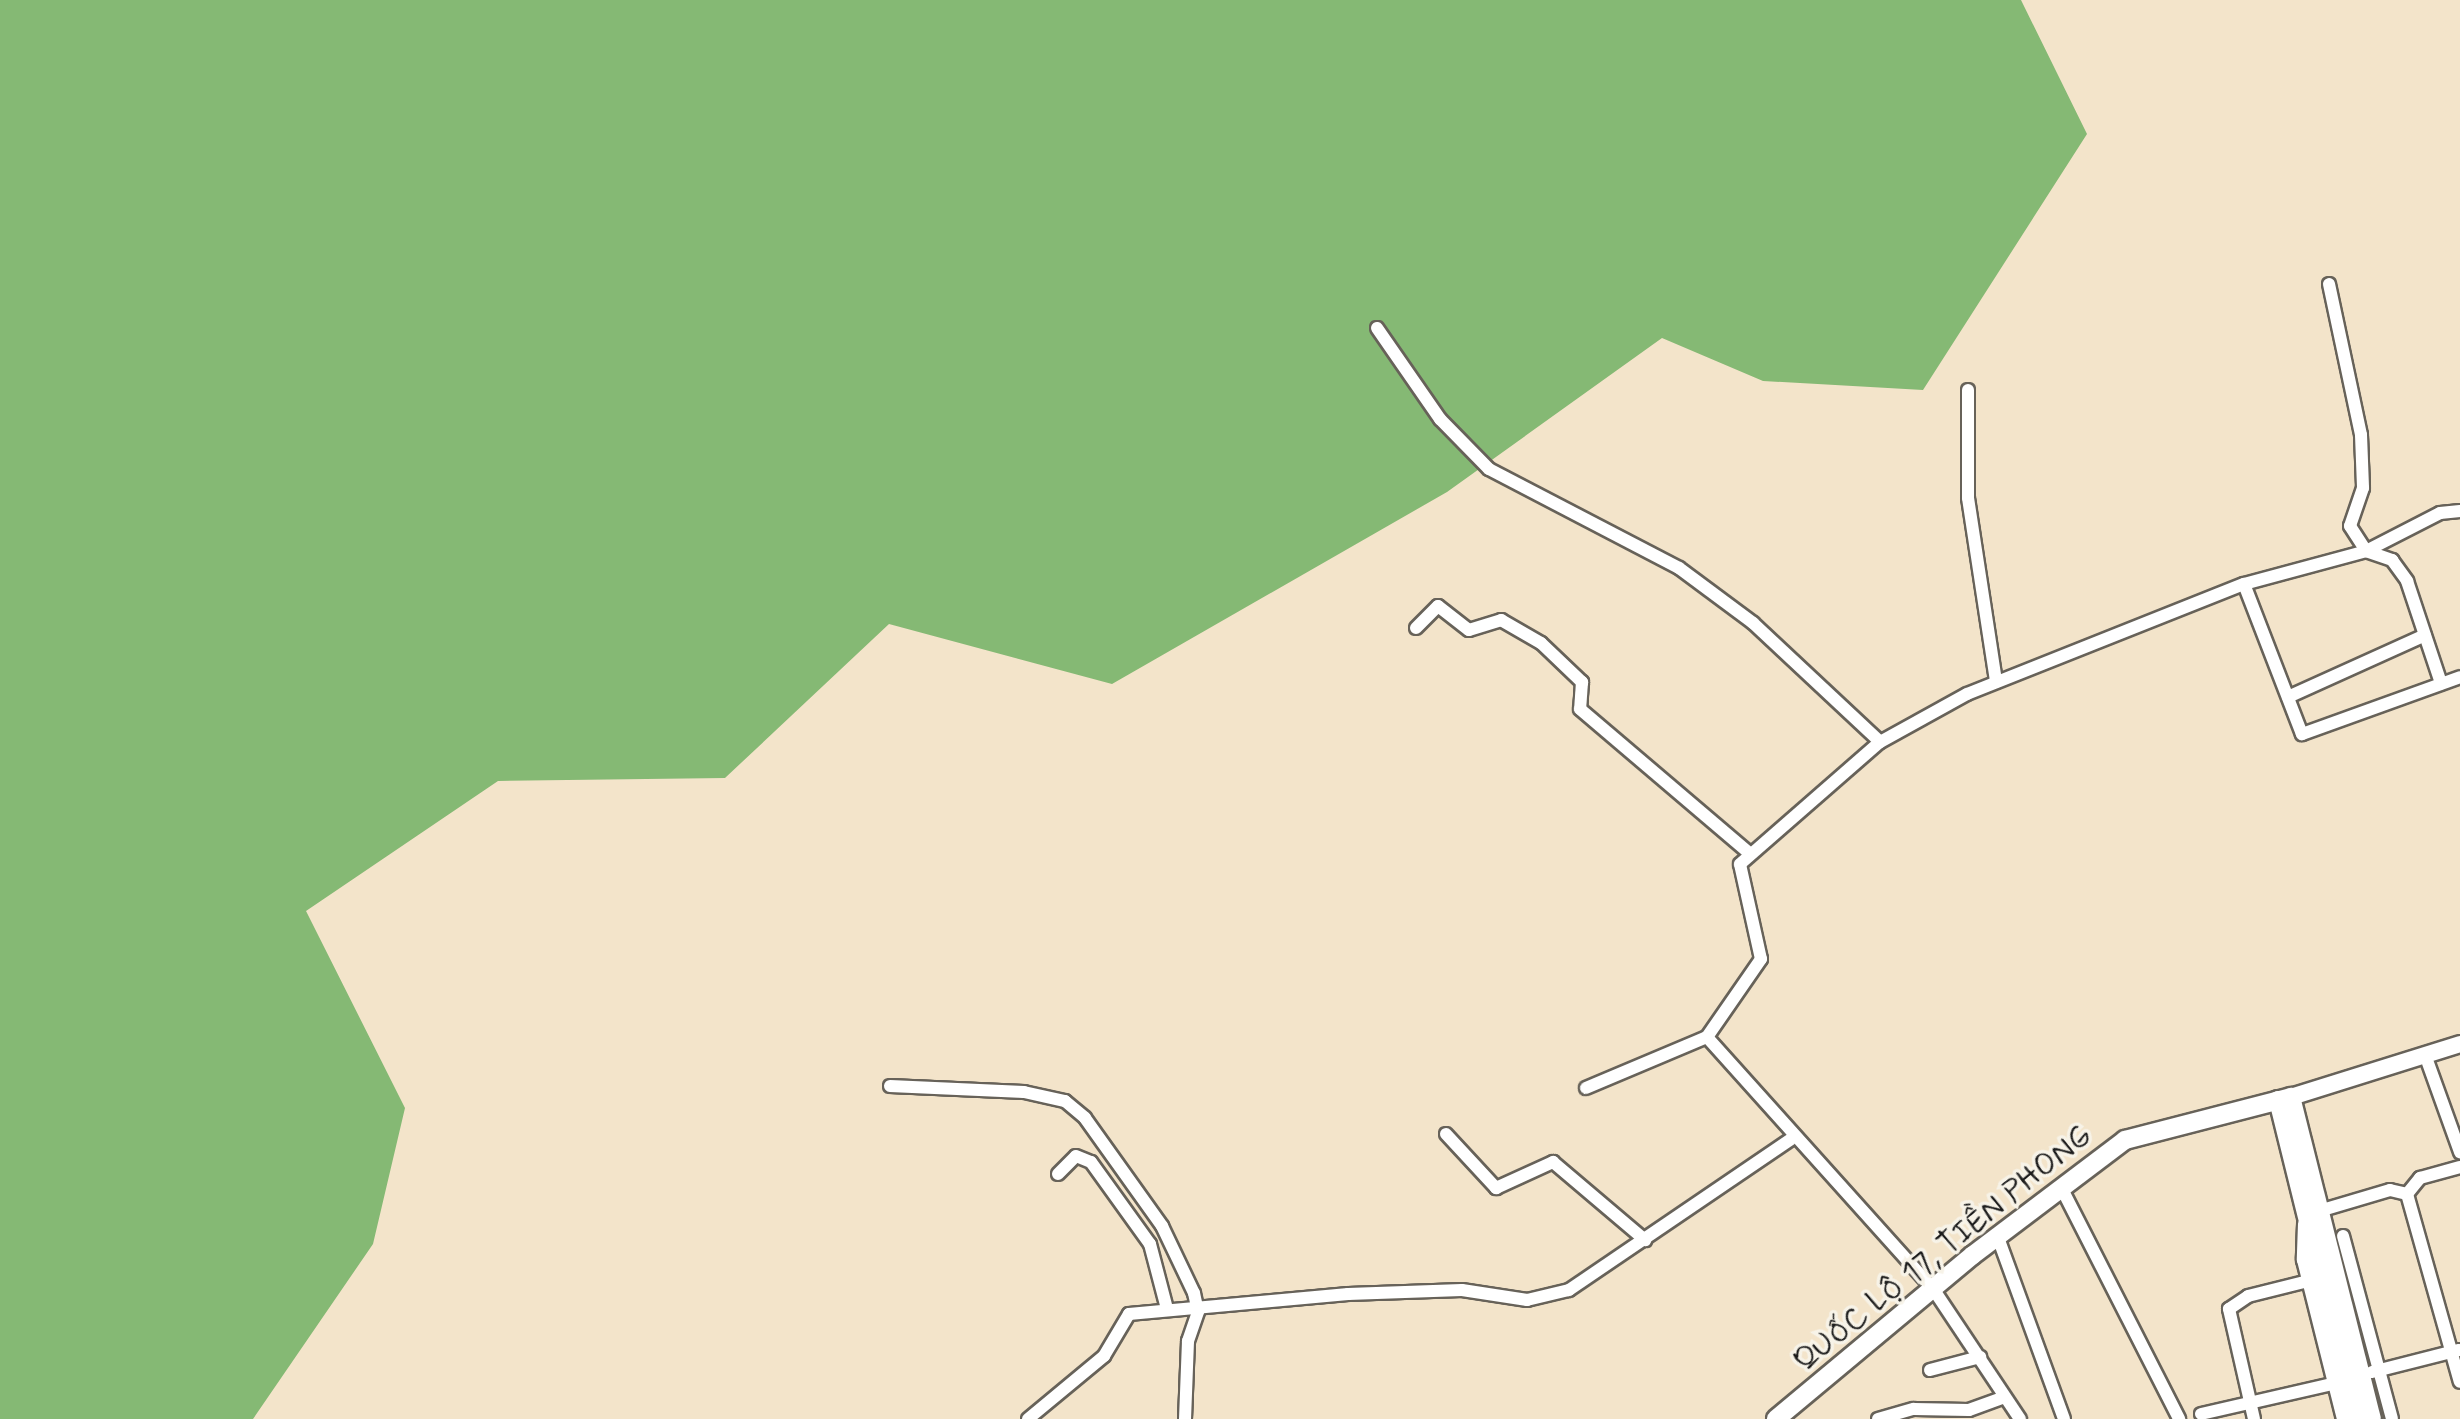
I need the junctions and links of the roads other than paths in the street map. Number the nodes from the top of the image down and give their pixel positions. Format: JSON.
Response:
{"nodes":[{"id":1,"x":2329,"y":284,"type":"dead end"},
{"id":2,"x":1377,"y":328,"type":"dead end"},
{"id":3,"x":1968,"y":390,"type":"dead end"},
{"id":4,"x":2460,"y":511,"type":"edge"},
{"id":5,"x":2366,"y":551,"type":"junction"},
{"id":6,"x":2244,"y":584,"type":"junction"},
{"id":7,"x":1416,"y":628,"type":"dead end"},
{"id":8,"x":2425,"y":635,"type":"junction"},
{"id":9,"x":2460,"y":677,"type":"edge"},
{"id":10,"x":1996,"y":682,"type":"junction"},
{"id":11,"x":2441,"y":683,"type":"junction"},
{"id":12,"x":2288,"y":697,"type":"junction"},
{"id":13,"x":1880,"y":742,"type":"junction"},
{"id":14,"x":1748,"y":852,"type":"junction"},
{"id":15,"x":1707,"y":1037,"type":"junction"},
{"id":16,"x":2460,"y":1044,"type":"edge"},
{"id":17,"x":2460,"y":1053,"type":"edge"},
{"id":18,"x":2428,"y":1063,"type":"junction"},
{"id":19,"x":890,"y":1086,"type":"dead end"},
{"id":20,"x":1586,"y":1088,"type":"dead end"},
{"id":21,"x":2285,"y":1102,"type":"junction"},
{"id":22,"x":2454,"y":1120,"type":"edge"},
{"id":23,"x":1446,"y":1134,"type":"dead end"},
{"id":24,"x":1791,"y":1139,"type":"junction"},
{"id":25,"x":2460,"y":1152,"type":"edge"},
{"id":26,"x":2460,"y":1167,"type":"edge"},
{"id":27,"x":1058,"y":1174,"type":"dead end"},
{"id":28,"x":2063,"y":1191,"type":"junction"},
{"id":29,"x":2407,"y":1194,"type":"junction"},
{"id":30,"x":2312,"y":1208,"type":"junction"},
{"id":31,"x":2343,"y":1236,"type":"dead end"},
{"id":32,"x":1645,"y":1240,"type":"junction"},
{"id":33,"x":1986,"y":1250,"type":"junction"},
{"id":34,"x":2308,"y":1281,"type":"junction"},
{"id":35,"x":1937,"y":1294,"type":"junction"},
{"id":36,"x":1167,"y":1309,"type":"junction"},
{"id":37,"x":1198,"y":1312,"type":"junction"},
{"id":38,"x":2456,"y":1351,"type":"edge"},
{"id":39,"x":1980,"y":1357,"type":"junction"},
{"id":40,"x":1930,"y":1370,"type":"dead end"},
{"id":41,"x":2355,"y":1377,"type":"junction"},
{"id":42,"x":2460,"y":1382,"type":"edge"},
{"id":43,"x":2004,"y":1397,"type":"junction"},
{"id":44,"x":2250,"y":1404,"type":"junction"},
{"id":45,"x":2201,"y":1414,"type":"dead end"},
{"id":46,"x":1028,"y":1419,"type":"edge"},
{"id":47,"x":1185,"y":1419,"type":"edge"},
{"id":48,"x":1776,"y":1419,"type":"edge"},
{"id":49,"x":1797,"y":1419,"type":"edge"},
{"id":50,"x":1878,"y":1419,"type":"edge"},
{"id":51,"x":2020,"y":1419,"type":"edge"},
{"id":52,"x":2064,"y":1419,"type":"edge"},
{"id":53,"x":2179,"y":1419,"type":"edge"},
{"id":54,"x":2254,"y":1419,"type":"edge"},
{"id":55,"x":2343,"y":1419,"type":"edge"},
{"id":56,"x":2357,"y":1419,"type":"edge"},
{"id":57,"x":2372,"y":1419,"type":"edge"},
{"id":58,"x":2392,"y":1419,"type":"edge"}],
"edges":[{"from":1,"to":5,"type":"street"},
{"from":2,"to":13,"type":"street"},
{"from":3,"to":10,"type":"street"},
{"from":4,"to":5,"type":"street"},
{"from":5,"to":6,"type":"street"},
{"from":5,"to":8,"type":"street"},
{"from":6,"to":10,"type":"street"},
{"from":6,"to":12,"type":"street"},
{"from":7,"to":14,"type":"street"},
{"from":8,"to":11,"type":"street"},
{"from":8,"to":12,"type":"street"},
{"from":9,"to":11,"type":"street"},
{"from":10,"to":13,"type":"street"},
{"from":11,"to":12,"type":"street"},
{"from":13,"to":14,"type":"street"},
{"from":14,"to":15,"type":"street"},
{"from":15,"to":20,"type":"street"},
{"from":15,"to":24,"type":"street"},
{"from":16,"to":21,"type":"main road"},
{"from":17,"to":18,"type":"main road"},
{"from":18,"to":21,"type":"main road"},
{"from":18,"to":22,"type":"street"},
{"from":19,"to":37,"type":"street"},
{"from":21,"to":28,"type":"highway"},
{"from":21,"to":30,"type":"highway"},
{"from":21,"to":33,"type":"highway","name":"QUỐC LỘ 17, TIỀN PHONG"},
{"from":22,"to":25,"type":"street"},
{"from":23,"to":32,"type":"street"},
{"from":24,"to":32,"type":"street"},
{"from":24,"to":35,"type":"street"},
{"from":26,"to":29,"type":"street"},
{"from":27,"to":36,"type":"street"},
{"from":28,"to":33,"type":"highway"},
{"from":28,"to":53,"type":"street"},
{"from":29,"to":30,"type":"street"},
{"from":29,"to":38,"type":"street"},
{"from":30,"to":34,"type":"street"},
{"from":30,"to":41,"type":"highway"},
{"from":31,"to":41,"type":"street"},
{"from":32,"to":37,"type":"street"},
{"from":33,"to":35,"type":"highway"},
{"from":33,"to":52,"type":"street"},
{"from":34,"to":41,"type":"street"},
{"from":34,"to":44,"type":"street"},
{"from":35,"to":39,"type":"street"},
{"from":35,"to":48,"type":"highway","name":"QUỐC LỘ 17, TIỀN PHONG"},
{"from":35,"to":49,"type":"highway"},
{"from":36,"to":37,"type":"street"},
{"from":36,"to":46,"type":"street"},
{"from":37,"to":47,"type":"street"},
{"from":38,"to":41,"type":"street"},
{"from":38,"to":42,"type":"street"},
{"from":39,"to":40,"type":"street"},
{"from":39,"to":43,"type":"street"},
{"from":41,"to":44,"type":"street"},
{"from":41,"to":55,"type":"street"},
{"from":41,"to":56,"type":"highway"},
{"from":41,"to":57,"type":"highway"},
{"from":41,"to":58,"type":"street"},
{"from":43,"to":50,"type":"street"},
{"from":43,"to":51,"type":"street"},
{"from":44,"to":45,"type":"street"},
{"from":44,"to":54,"type":"street"}]}
